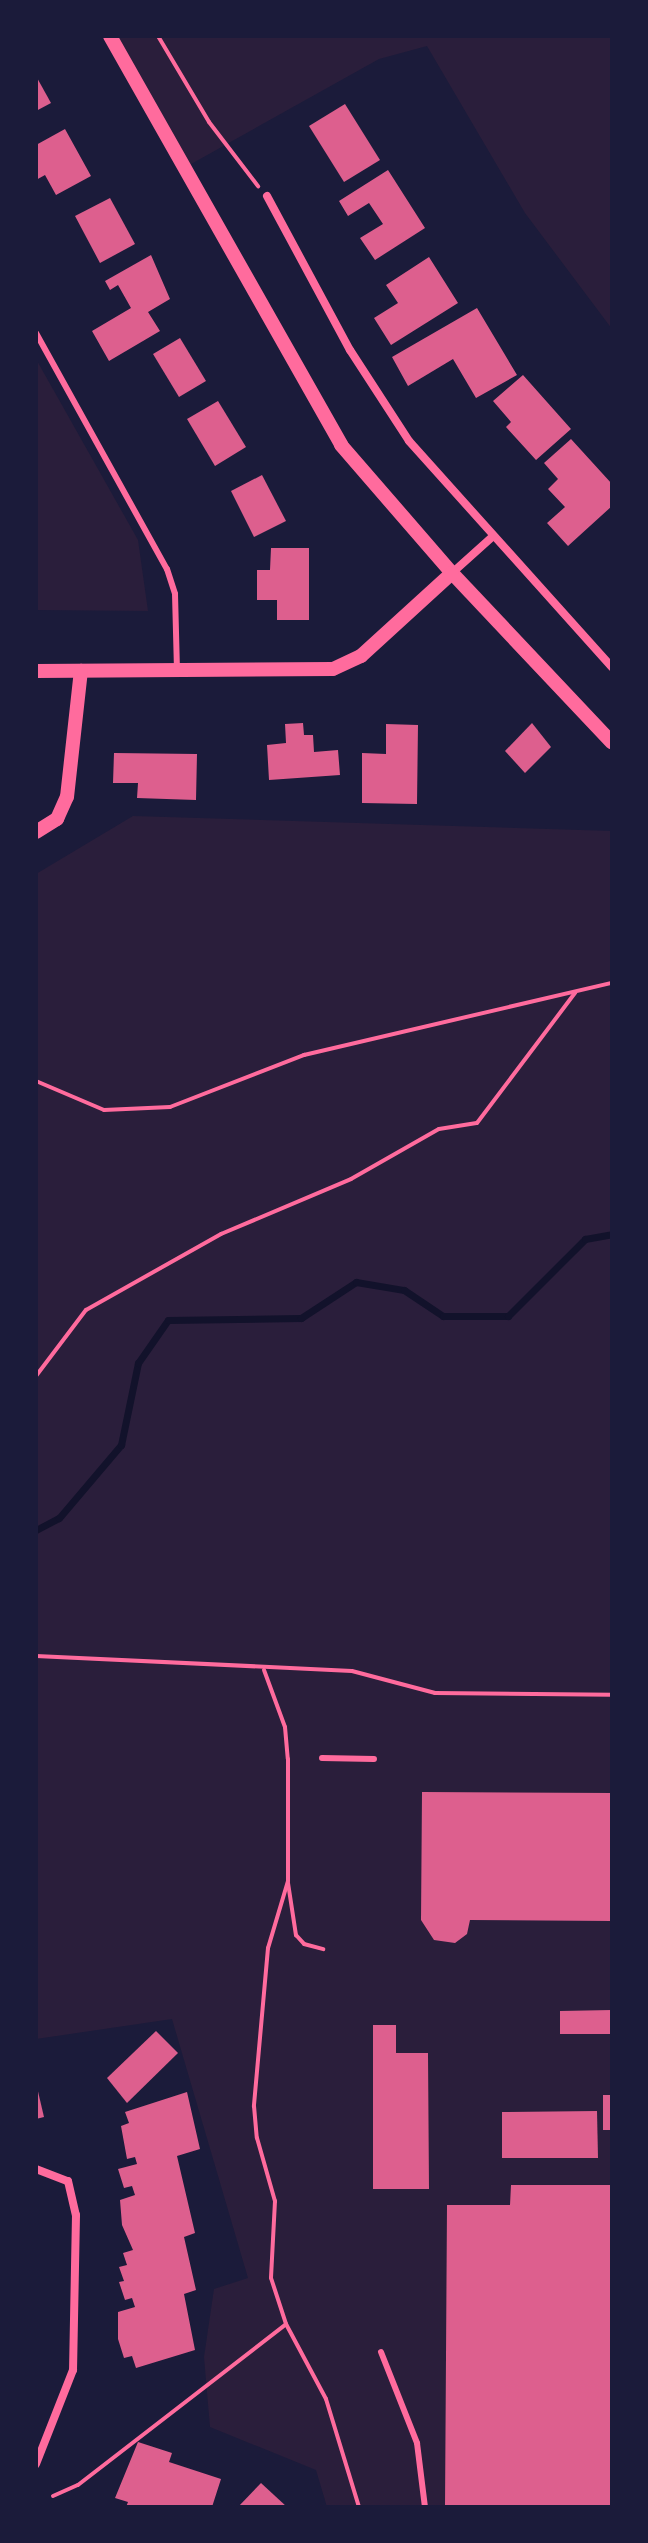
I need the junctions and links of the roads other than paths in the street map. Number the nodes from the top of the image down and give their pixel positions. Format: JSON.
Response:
{"nodes":[{"id":1,"x":110,"y":36,"type":"edge"},
{"id":2,"x":267,"y":196,"type":"road end"},
{"id":3,"x":36,"y":333,"type":"edge"},
{"id":4,"x":491,"y":538,"type":"junction"},
{"id":5,"x":452,"y":573,"type":"junction"},
{"id":6,"x":612,"y":667,"type":"edge"},
{"id":7,"x":36,"y":671,"type":"edge"},
{"id":8,"x":81,"y":671,"type":"junction"},
{"id":9,"x":177,"y":672,"type":"junction"},
{"id":10,"x":612,"y":743,"type":"edge"},
{"id":11,"x":36,"y":832,"type":"edge"},
{"id":12,"x":322,"y":1758,"type":"dead end"},
{"id":13,"x":374,"y":1759,"type":"dead end"},
{"id":14,"x":36,"y":2169,"type":"edge"},
{"id":15,"x":381,"y":2352,"type":"dead end"},
{"id":16,"x":36,"y":2464,"type":"edge"},
{"id":17,"x":425,"y":2507,"type":"edge"}],
"edges":[{"from":1,"to":5,"type":"street"},
{"from":2,"to":4,"type":"street"},
{"from":3,"to":9,"type":"lane"},
{"from":4,"to":5,"type":"street"},
{"from":4,"to":6,"type":"street"},
{"from":5,"to":9,"type":"street"},
{"from":5,"to":10,"type":"street"},
{"from":7,"to":8,"type":"street"},
{"from":8,"to":9,"type":"street"},
{"from":8,"to":11,"type":"street"},
{"from":12,"to":13,"type":"lane"},
{"from":14,"to":16,"type":"street"},
{"from":15,"to":17,"type":"lane"}]}
